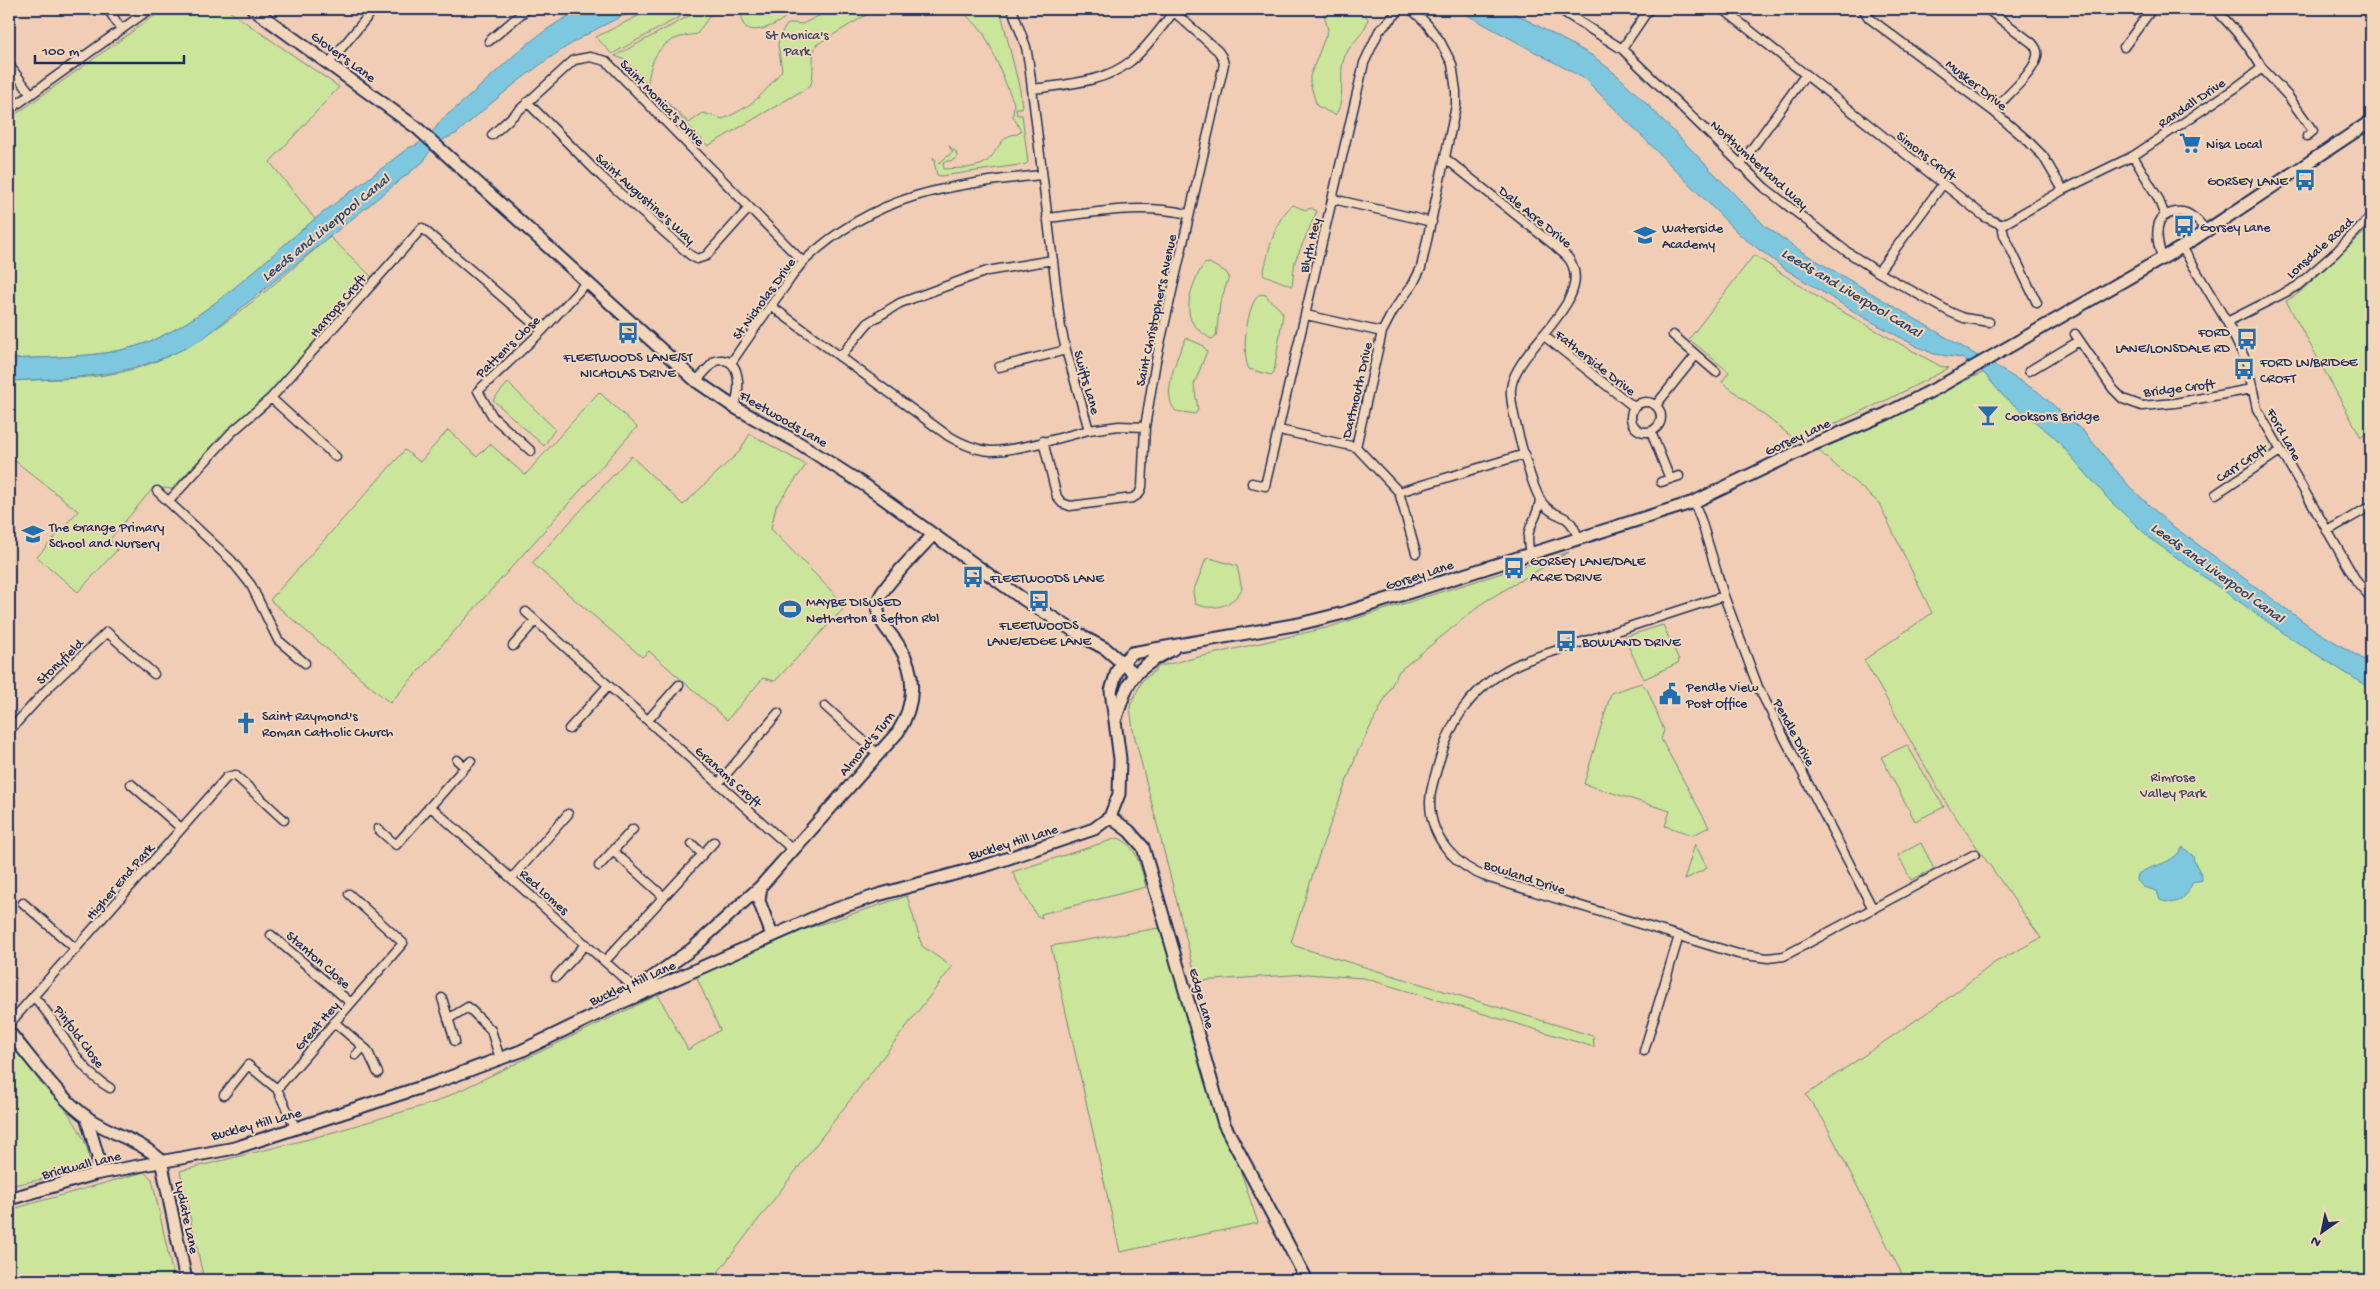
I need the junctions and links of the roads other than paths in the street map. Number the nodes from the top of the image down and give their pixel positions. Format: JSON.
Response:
{"nodes":[{"id":1,"x":108,"y":9,"type":"edge"},
{"id":2,"x":150,"y":9,"type":"edge"},
{"id":3,"x":254,"y":9,"type":"edge"},
{"id":4,"x":374,"y":9,"type":"edge"},
{"id":5,"x":527,"y":9,"type":"edge"},
{"id":6,"x":1012,"y":9,"type":"edge"},
{"id":7,"x":1402,"y":9,"type":"edge"},
{"id":8,"x":1411,"y":9,"type":"edge"},
{"id":9,"x":1559,"y":9,"type":"edge"},
{"id":10,"x":1649,"y":9,"type":"edge"},
{"id":11,"x":1723,"y":9,"type":"edge"},
{"id":12,"x":1866,"y":9,"type":"edge"},
{"id":13,"x":1989,"y":9,"type":"edge"},
{"id":14,"x":2152,"y":9,"type":"edge"},
{"id":15,"x":2215,"y":9,"type":"edge"},
{"id":16,"x":2368,"y":9,"type":"edge"},
{"id":17,"x":1175,"y":10,"type":"edge"},
{"id":18,"x":2371,"y":11,"type":"edge"},
{"id":19,"x":122,"y":29,"type":"junction"},
{"id":20,"x":489,"y":40,"type":"dead end"},
{"id":21,"x":2124,"y":47,"type":"dead end"},
{"id":22,"x":1622,"y":49,"type":"junction"},
{"id":23,"x":329,"y":63,"type":"junction"},
{"id":24,"x":9,"y":65,"type":"edge"},
{"id":25,"x":2262,"y":68,"type":"junction"},
{"id":26,"x":1806,"y":74,"type":"junction"},
{"id":27,"x":1033,"y":89,"type":"junction"},
{"id":28,"x":31,"y":94,"type":"junction"},
{"id":29,"x":527,"y":102,"type":"junction"},
{"id":30,"x":9,"y":110,"type":"edge"},
{"id":31,"x":1993,"y":111,"type":"junction"},
{"id":32,"x":2371,"y":121,"type":"edge"},
{"id":33,"x":2313,"y":131,"type":"dead end"},
{"id":34,"x":492,"y":134,"type":"dead end"},
{"id":35,"x":446,"y":153,"type":"joint"},
{"id":36,"x":2133,"y":156,"type":"junction"},
{"id":37,"x":1445,"y":158,"type":"junction"},
{"id":38,"x":1740,"y":165,"type":"junction"},
{"id":39,"x":1041,"y":175,"type":"junction"},
{"id":40,"x":1943,"y":184,"type":"junction"},
{"id":41,"x":2063,"y":190,"type":"junction"},
{"id":42,"x":1333,"y":199,"type":"junction"},
{"id":43,"x":749,"y":208,"type":"junction"},
{"id":44,"x":1188,"y":214,"type":"junction"},
{"id":45,"x":2165,"y":216,"type":"junction"},
{"id":46,"x":2371,"y":216,"type":"edge"},
{"id":47,"x":1047,"y":218,"type":"junction"},
{"id":48,"x":1432,"y":222,"type":"junction"},
{"id":49,"x":2002,"y":225,"type":"junction"},
{"id":50,"x":2207,"y":232,"type":"junction"},
{"id":51,"x":2182,"y":247,"type":"junction"},
{"id":52,"x":2162,"y":258,"type":"junction"},
{"id":53,"x":1053,"y":260,"type":"junction"},
{"id":54,"x":803,"y":262,"type":"junction"},
{"id":55,"x":1878,"y":272,"type":"junction"},
{"id":56,"x":587,"y":282,"type":"junction"},
{"id":57,"x":2037,"y":303,"type":"dead end"},
{"id":58,"x":771,"y":306,"type":"junction"},
{"id":59,"x":1306,"y":315,"type":"junction"},
{"id":60,"x":1989,"y":322,"type":"dead end"},
{"id":61,"x":2227,"y":322,"type":"junction"},
{"id":62,"x":542,"y":330,"type":"junction"},
{"id":63,"x":1382,"y":332,"type":"junction"},
{"id":64,"x":1543,"y":335,"type":"junction"},
{"id":65,"x":1673,"y":335,"type":"dead end"},
{"id":66,"x":1066,"y":350,"type":"junction"},
{"id":67,"x":1696,"y":355,"type":"junction"},
{"id":68,"x":840,"y":357,"type":"junction"},
{"id":69,"x":731,"y":364,"type":"junction"},
{"id":70,"x":999,"y":367,"type":"dead end"},
{"id":71,"x":2029,"y":371,"type":"dead end"},
{"id":72,"x":1716,"y":372,"type":"dead end"},
{"id":73,"x":696,"y":381,"type":"junction"},
{"id":74,"x":2252,"y":389,"type":"junction"},
{"id":75,"x":271,"y":398,"type":"junction"},
{"id":76,"x":1656,"y":405,"type":"junction"},
{"id":77,"x":734,"y":407,"type":"junction"},
{"id":78,"x":1634,"y":408,"type":"junction"},
{"id":79,"x":1145,"y":427,"type":"junction"},
{"id":80,"x":1090,"y":430,"type":"junction"},
{"id":81,"x":1279,"y":430,"type":"junction"},
{"id":82,"x":1651,"y":432,"type":"junction"},
{"id":83,"x":1043,"y":441,"type":"junction"},
{"id":84,"x":1356,"y":447,"type":"junction"},
{"id":85,"x":531,"y":451,"type":"dead end"},
{"id":86,"x":2280,"y":451,"type":"junction"},
{"id":87,"x":1524,"y":454,"type":"junction"},
{"id":88,"x":336,"y":456,"type":"dead end"},
{"id":89,"x":1679,"y":476,"type":"dead end"},
{"id":90,"x":1670,"y":479,"type":"junction"},
{"id":91,"x":1661,"y":482,"type":"dead end"},
{"id":92,"x":1252,"y":483,"type":"dead end"},
{"id":93,"x":157,"y":491,"type":"dead end"},
{"id":94,"x":1399,"y":492,"type":"junction"},
{"id":95,"x":2216,"y":494,"type":"dead end"},
{"id":96,"x":1540,"y":500,"type":"junction"},
{"id":97,"x":169,"y":501,"type":"junction"},
{"id":98,"x":1694,"y":502,"type":"junction"},
{"id":99,"x":2371,"y":506,"type":"edge"},
{"id":100,"x":2326,"y":531,"type":"junction"},
{"id":101,"x":933,"y":535,"type":"junction"},
{"id":102,"x":1578,"y":538,"type":"junction"},
{"id":103,"x":1416,"y":552,"type":"dead end"},
{"id":104,"x":1530,"y":553,"type":"junction"},
{"id":105,"x":1724,"y":596,"type":"junction"},
{"id":106,"x":2371,"y":598,"type":"edge"},
{"id":107,"x":526,"y":612,"type":"dead end"},
{"id":108,"x":535,"y":621,"type":"junction"},
{"id":109,"x":513,"y":646,"type":"dead end"},
{"id":110,"x":1179,"y":646,"type":"junction"},
{"id":111,"x":1123,"y":662,"type":"junction"},
{"id":112,"x":305,"y":663,"type":"dead end"},
{"id":113,"x":154,"y":674,"type":"dead end"},
{"id":114,"x":1135,"y":674,"type":"junction"},
{"id":115,"x":608,"y":686,"type":"junction"},
{"id":116,"x":679,"y":686,"type":"dead end"},
{"id":117,"x":824,"y":706,"type":"dead end"},
{"id":118,"x":778,"y":713,"type":"dead end"},
{"id":119,"x":648,"y":720,"type":"junction"},
{"id":120,"x":1114,"y":722,"type":"junction"},
{"id":121,"x":569,"y":729,"type":"dead end"},
{"id":122,"x":9,"y":731,"type":"edge"},
{"id":123,"x":878,"y":754,"type":"junction"},
{"id":124,"x":457,"y":760,"type":"dead end"},
{"id":125,"x":131,"y":784,"type":"dead end"},
{"id":126,"x":718,"y":784,"type":"junction"},
{"id":127,"x":431,"y":807,"type":"junction"},
{"id":128,"x":568,"y":814,"type":"dead end"},
{"id":129,"x":1110,"y":817,"type":"junction"},
{"id":130,"x":284,"y":820,"type":"dead end"},
{"id":131,"x":181,"y":828,"type":"junction"},
{"id":132,"x":378,"y":829,"type":"dead end"},
{"id":133,"x":632,"y":829,"type":"dead end"},
{"id":134,"x":714,"y":842,"type":"dead end"},
{"id":135,"x":692,"y":844,"type":"dead end"},
{"id":136,"x":793,"y":850,"type":"junction"},
{"id":137,"x":613,"y":851,"type":"junction"},
{"id":138,"x":702,"y":854,"type":"junction"},
{"id":139,"x":1975,"y":854,"type":"dead end"},
{"id":140,"x":599,"y":866,"type":"dead end"},
{"id":141,"x":512,"y":878,"type":"junction"},
{"id":142,"x":761,"y":886,"type":"junction"},
{"id":143,"x":350,"y":894,"type":"dead end"},
{"id":144,"x":663,"y":896,"type":"junction"},
{"id":145,"x":23,"y":903,"type":"dead end"},
{"id":146,"x":1873,"y":909,"type":"junction"},
{"id":147,"x":271,"y":935,"type":"dead end"},
{"id":148,"x":772,"y":935,"type":"junction"},
{"id":149,"x":1679,"y":936,"type":"junction"},
{"id":150,"x":586,"y":944,"type":"junction"},
{"id":151,"x":76,"y":949,"type":"junction"},
{"id":152,"x":605,"y":961,"type":"junction"},
{"id":153,"x":556,"y":977,"type":"dead end"},
{"id":154,"x":638,"y":991,"type":"junction"},
{"id":155,"x":33,"y":996,"type":"junction"},
{"id":156,"x":442,"y":998,"type":"dead end"},
{"id":157,"x":351,"y":1003,"type":"junction"},
{"id":158,"x":448,"y":1019,"type":"junction"},
{"id":159,"x":334,"y":1022,"type":"junction"},
{"id":160,"x":9,"y":1024,"type":"edge"},
{"id":161,"x":9,"y":1032,"type":"edge"},
{"id":162,"x":455,"y":1041,"type":"dead end"},
{"id":163,"x":363,"y":1047,"type":"junction"},
{"id":164,"x":1644,"y":1051,"type":"dead end"},
{"id":165,"x":356,"y":1054,"type":"dead end"},
{"id":166,"x":500,"y":1060,"type":"junction"},
{"id":167,"x":378,"y":1073,"type":"dead end"},
{"id":168,"x":110,"y":1088,"type":"dead end"},
{"id":169,"x":276,"y":1089,"type":"junction"},
{"id":170,"x":224,"y":1095,"type":"dead end"},
{"id":171,"x":86,"y":1116,"type":"junction"},
{"id":172,"x":296,"y":1129,"type":"junction"},
{"id":173,"x":161,"y":1160,"type":"junction"},
{"id":174,"x":95,"y":1174,"type":"junction"},
{"id":175,"x":9,"y":1199,"type":"edge"},
{"id":176,"x":186,"y":1280,"type":"edge"},
{"id":177,"x":1307,"y":1280,"type":"edge"}],
"edges":[{"from":1,"to":19,"type":"street"},
{"from":2,"to":19,"type":"street"},
{"from":3,"to":23,"type":"main road","name":"Glover's Lane"},
{"from":4,"to":23,"type":"street"},
{"from":5,"to":20,"type":"street"},
{"from":6,"to":27,"type":"street","name":"Swifts Lane"},
{"from":7,"to":42,"type":"street","name":"Blyth Hey"},
{"from":8,"to":37,"type":"street","name":"Dartmouth Drive"},
{"from":9,"to":22,"type":"street","name":"Northumberland Way"},
{"from":10,"to":22,"type":"street"},
{"from":11,"to":26,"type":"street","name":"Simons Croft"},
{"from":12,"to":31,"type":"street","name":"Musker Drive"},
{"from":13,"to":31,"type":"street"},
{"from":14,"to":21,"type":"street"},
{"from":15,"to":25,"type":"street"},
{"from":16,"to":18,"type":"main road"},
{"from":17,"to":27,"type":"street"},
{"from":17,"to":44,"type":"street","name":"Saint Christopher's Avenue"},
{"from":19,"to":28,"type":"street"},
{"from":22,"to":38,"type":"street","name":"Northumberland Way"},
{"from":23,"to":35,"type":"main road","name":"Glover's Lane"},
{"from":24,"to":28,"type":"street"},
{"from":25,"to":33,"type":"street"},
{"from":25,"to":36,"type":"street","name":"Randall Drive"},
{"from":26,"to":38,"type":"street"},
{"from":26,"to":40,"type":"street","name":"Simons Croft"},
{"from":27,"to":39,"type":"street","name":"Swifts Lane"},
{"from":28,"to":30,"type":"street"},
{"from":29,"to":34,"type":"street","name":"Saint Monica's Drive"},
{"from":29,"to":43,"type":"street","name":"Saint Monica's Drive"},
{"from":29,"to":43,"type":"street","name":"Saint Augustine's Way"},
{"from":31,"to":41,"type":"street","name":"Musker Drive"},
{"from":32,"to":50,"type":"main road","name":"Gorsey Lane"},
{"from":35,"to":56,"type":"main road","name":"Fleetwoods Lane"},
{"from":36,"to":41,"type":"street"},
{"from":36,"to":45,"type":"street"},
{"from":37,"to":48,"type":"street","name":"Dartmouth Drive"},
{"from":37,"to":64,"type":"street","name":"Dale Acre Drive"},
{"from":38,"to":55,"type":"street","name":"Northumberland Way"},
{"from":39,"to":47,"type":"street","name":"Swifts Lane"},
{"from":39,"to":54,"type":"street","name":"St Nicholas Drive"},
{"from":40,"to":49,"type":"street","name":"Simons Croft"},
{"from":40,"to":55,"type":"street"},
{"from":41,"to":49,"type":"street"},
{"from":42,"to":48,"type":"street"},
{"from":42,"to":59,"type":"street","name":"Blyth Hey"},
{"from":43,"to":54,"type":"street","name":"Saint Monica's Drive"},
{"from":44,"to":47,"type":"street"},
{"from":44,"to":79,"type":"street","name":"Saint Christopher's Avenue"},
{"from":45,"to":50,"type":"street"},
{"from":45,"to":52,"type":"street"},
{"from":46,"to":61,"type":"street","name":"Lonsdale Road"},
{"from":47,"to":53,"type":"street","name":"Swifts Lane"},
{"from":48,"to":63,"type":"street","name":"Dartmouth Drive"},
{"from":49,"to":57,"type":"street"},
{"from":50,"to":51,"type":"main road","name":"Gorsey Lane"},
{"from":51,"to":52,"type":"main road","name":"Gorsey Lane"},
{"from":51,"to":61,"type":"street","name":"Ford Lane"},
{"from":52,"to":98,"type":"main road","name":"Gorsey Lane"},
{"from":53,"to":66,"type":"street","name":"Swifts Lane"},
{"from":53,"to":68,"type":"street"},
{"from":54,"to":58,"type":"street","name":"St Nicholas Drive"},
{"from":55,"to":60,"type":"street","name":"Northumberland Way"},
{"from":56,"to":62,"type":"street","name":"Patten's Close"},
{"from":56,"to":73,"type":"main road","name":"Fleetwoods Lane"},
{"from":58,"to":68,"type":"street","name":"Swifts Lane"},
{"from":58,"to":69,"type":"street","name":"St Nicholas Drive"},
{"from":59,"to":63,"type":"street"},
{"from":59,"to":81,"type":"street","name":"Blyth Hey"},
{"from":61,"to":74,"type":"street","name":"Ford Lane"},
{"from":62,"to":75,"type":"street","name":"Harrops Croft"},
{"from":62,"to":85,"type":"street","name":"Patten's Close"},
{"from":63,"to":84,"type":"street","name":"Dartmouth Drive"},
{"from":64,"to":78,"type":"street","name":"Fatherside Drive"},
{"from":64,"to":87,"type":"street","name":"Dale Acre Drive"},
{"from":65,"to":67,"type":"street"},
{"from":66,"to":70,"type":"street"},
{"from":66,"to":80,"type":"street","name":"Swifts Lane"},
{"from":67,"to":72,"type":"street"},
{"from":67,"to":76,"type":"street"},
{"from":68,"to":83,"type":"street","name":"Swifts Lane"},
{"from":69,"to":73,"type":"street"},
{"from":69,"to":77,"type":"street"},
{"from":71,"to":74,"type":"street","name":"Bridge Croft"},
{"from":73,"to":77,"type":"main road","name":"Fleetwoods Lane"},
{"from":74,"to":86,"type":"street","name":"Ford Lane"},
{"from":75,"to":88,"type":"street"},
{"from":75,"to":97,"type":"street","name":"Harrops Croft"},
{"from":76,"to":78,"type":"street","name":"Fatherside Drive"},
{"from":76,"to":82,"type":"street"},
{"from":77,"to":101,"type":"main road","name":"Fleetwoods Lane"},
{"from":78,"to":82,"type":"street","name":"Fatherside Drive"},
{"from":79,"to":80,"type":"street"},
{"from":79,"to":83,"type":"street","name":"Saint Christopher's Avenue"},
{"from":80,"to":83,"type":"street","name":"Swifts Lane"},
{"from":81,"to":84,"type":"street"},
{"from":81,"to":92,"type":"street","name":"Blyth Hey"},
{"from":82,"to":90,"type":"street"},
{"from":84,"to":94,"type":"street","name":"Dartmouth Drive"},
{"from":86,"to":95,"type":"street","name":"Carr Croft"},
{"from":86,"to":100,"type":"street","name":"Ford Lane"},
{"from":87,"to":94,"type":"street"},
{"from":87,"to":96,"type":"street","name":"Dale Acre Drive"},
{"from":89,"to":90,"type":"street"},
{"from":90,"to":91,"type":"street"},
{"from":93,"to":97,"type":"street"},
{"from":94,"to":103,"type":"street"},
{"from":96,"to":102,"type":"street"},
{"from":96,"to":104,"type":"street"},
{"from":97,"to":112,"type":"street"},
{"from":98,"to":102,"type":"main road","name":"Gorsey Lane"},
{"from":98,"to":105,"type":"street","name":"Pendle Drive"},
{"from":99,"to":100,"type":"street"},
{"from":100,"to":106,"type":"street","name":"Ford Lane"},
{"from":101,"to":111,"type":"main road","name":"Fleetwoods Lane"},
{"from":101,"to":123,"type":"main road","name":"Almond's Turn"},
{"from":102,"to":104,"type":"main road","name":"Gorsey Lane"},
{"from":104,"to":110,"type":"main road","name":"Gorsey Lane"},
{"from":105,"to":146,"type":"street","name":"Pendle Drive"},
{"from":105,"to":149,"type":"street","name":"Bowland Drive"},
{"from":107,"to":108,"type":"street","name":"Granams Croft"},
{"from":108,"to":109,"type":"street"},
{"from":108,"to":115,"type":"street","name":"Granams Croft"},
{"from":110,"to":111,"type":"main road","name":"Gorsey Lane"},
{"from":110,"to":114,"type":"main road","name":"Gorsey Lane"},
{"from":111,"to":114,"type":"main road","name":"Fleetwoods Lane"},
{"from":111,"to":120,"type":"main road"},
{"from":113,"to":122,"type":"street","name":"Stonyfield"},
{"from":114,"to":120,"type":"main road"},
{"from":115,"to":119,"type":"street","name":"Granams Croft"},
{"from":115,"to":121,"type":"street"},
{"from":116,"to":119,"type":"street"},
{"from":117,"to":123,"type":"street"},
{"from":118,"to":126,"type":"street"},
{"from":119,"to":126,"type":"street","name":"Granams Croft"},
{"from":120,"to":129,"type":"main road"},
{"from":123,"to":136,"type":"main road","name":"Almond's Turn"},
{"from":124,"to":127,"type":"street"},
{"from":125,"to":131,"type":"street"},
{"from":126,"to":136,"type":"street","name":"Granams Croft"},
{"from":127,"to":132,"type":"street"},
{"from":127,"to":141,"type":"street","name":"Red Lomes"},
{"from":128,"to":141,"type":"street"},
{"from":129,"to":148,"type":"main road","name":"Buckley Hill Lane"},
{"from":129,"to":177,"type":"main road","name":"Edge Lane"},
{"from":130,"to":131,"type":"street","name":"Higher End Park"},
{"from":131,"to":151,"type":"street","name":"Higher End Park"},
{"from":133,"to":137,"type":"street"},
{"from":134,"to":138,"type":"street"},
{"from":135,"to":138,"type":"street"},
{"from":136,"to":142,"type":"main road","name":"Almond's Turn"},
{"from":137,"to":140,"type":"street"},
{"from":137,"to":144,"type":"street"},
{"from":138,"to":144,"type":"street"},
{"from":139,"to":146,"type":"street","name":"Bowland Drive"},
{"from":141,"to":150,"type":"street","name":"Red Lomes"},
{"from":142,"to":148,"type":"main road"},
{"from":142,"to":154,"type":"main road","name":"Almond's Turn"},
{"from":143,"to":157,"type":"street","name":"Great Hey"},
{"from":144,"to":152,"type":"street"},
{"from":145,"to":151,"type":"street"},
{"from":146,"to":149,"type":"street","name":"Bowland Drive"},
{"from":147,"to":157,"type":"street","name":"Stanton Close"},
{"from":148,"to":154,"type":"main road","name":"Buckley Hill Lane"},
{"from":149,"to":164,"type":"street"},
{"from":150,"to":152,"type":"street","name":"Red Lomes"},
{"from":150,"to":153,"type":"street"},
{"from":151,"to":155,"type":"street","name":"Higher End Park"},
{"from":152,"to":154,"type":"street","name":"Red Lomes"},
{"from":154,"to":166,"type":"main road","name":"Buckley Hill Lane"},
{"from":155,"to":160,"type":"street","name":"Higher End Park"},
{"from":155,"to":168,"type":"street","name":"Pinfold Close"},
{"from":156,"to":158,"type":"street"},
{"from":157,"to":159,"type":"street","name":"Great Hey"},
{"from":158,"to":162,"type":"street"},
{"from":158,"to":166,"type":"street"},
{"from":159,"to":163,"type":"street"},
{"from":159,"to":169,"type":"street","name":"Great Hey"},
{"from":161,"to":171,"type":"main road"},
{"from":163,"to":165,"type":"street"},
{"from":163,"to":167,"type":"street"},
{"from":166,"to":172,"type":"main road","name":"Buckley Hill Lane"},
{"from":169,"to":170,"type":"street"},
{"from":169,"to":172,"type":"street"},
{"from":171,"to":173,"type":"main road"},
{"from":171,"to":174,"type":"main road"},
{"from":172,"to":173,"type":"main road","name":"Buckley Hill Lane"},
{"from":173,"to":174,"type":"main road","name":"Brickwall Lane"},
{"from":173,"to":176,"type":"main road","name":"Lydiate Lane"},
{"from":174,"to":175,"type":"main road","name":"Brickwall Lane"}]}
